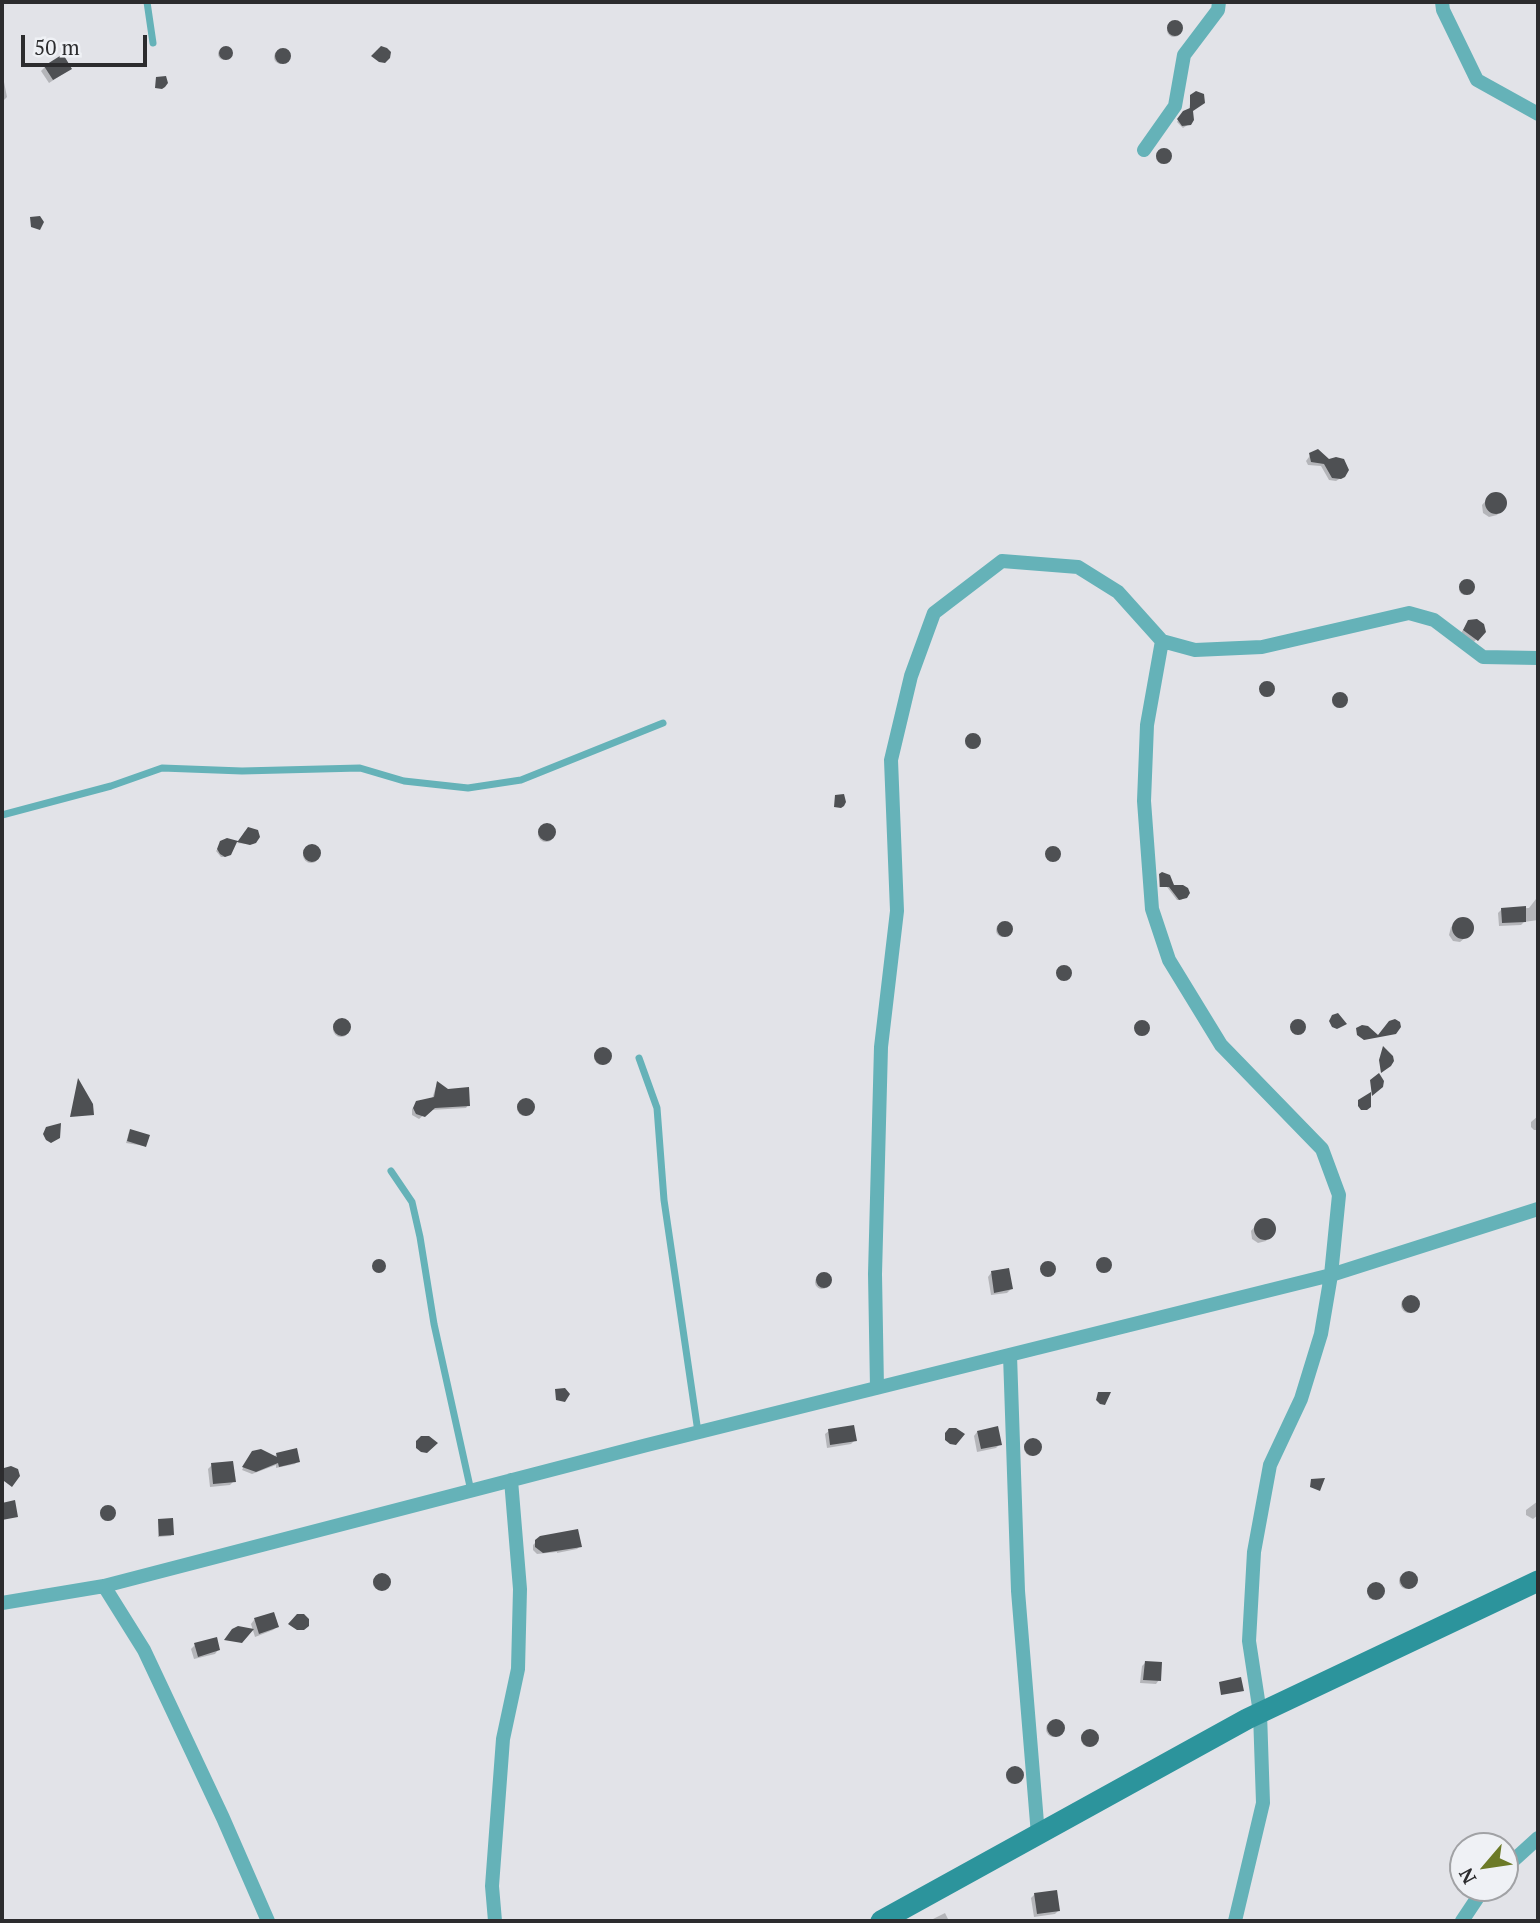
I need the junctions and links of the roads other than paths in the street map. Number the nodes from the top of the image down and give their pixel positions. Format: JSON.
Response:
{"nodes":[{"id":1,"x":147,"y":2,"type":"edge"},
{"id":2,"x":1219,"y":2,"type":"edge"},
{"id":3,"x":1441,"y":2,"type":"edge"},
{"id":4,"x":153,"y":43,"type":"dead end"},
{"id":5,"x":1538,"y":114,"type":"edge"},
{"id":6,"x":1144,"y":150,"type":"dead end"},
{"id":7,"x":1162,"y":641,"type":"junction"},
{"id":8,"x":1538,"y":659,"type":"edge"},
{"id":9,"x":663,"y":723,"type":"dead end"},
{"id":10,"x":2,"y":815,"type":"edge"},
{"id":11,"x":639,"y":1058,"type":"dead end"},
{"id":12,"x":391,"y":1171,"type":"dead end"},
{"id":13,"x":1538,"y":1209,"type":"edge"},
{"id":14,"x":1331,"y":1275,"type":"junction"},
{"id":15,"x":1010,"y":1355,"type":"junction"},
{"id":16,"x":877,"y":1388,"type":"junction"},
{"id":17,"x":698,"y":1432,"type":"junction"},
{"id":18,"x":512,"y":1480,"type":"junction"},
{"id":19,"x":471,"y":1491,"type":"junction"},
{"id":20,"x":1538,"y":1581,"type":"edge"},
{"id":21,"x":104,"y":1586,"type":"junction"},
{"id":22,"x":2,"y":1603,"type":"edge"},
{"id":23,"x":1260,"y":1713,"type":"junction"},
{"id":24,"x":1038,"y":1835,"type":"junction"},
{"id":25,"x":1538,"y":1838,"type":"edge"},
{"id":26,"x":1519,"y":1855,"type":"edge"},
{"id":27,"x":1475,"y":1902,"type":"edge"},
{"id":28,"x":268,"y":1921,"type":"edge"},
{"id":29,"x":495,"y":1921,"type":"edge"},
{"id":30,"x":881,"y":1921,"type":"edge"},
{"id":31,"x":1236,"y":1921,"type":"edge"},
{"id":32,"x":1462,"y":1921,"type":"edge"}],
"edges":[{"from":1,"to":4,"type":"lane"},
{"from":2,"to":6,"type":"street"},
{"from":3,"to":5,"type":"street"},
{"from":7,"to":8,"type":"street"},
{"from":7,"to":14,"type":"street"},
{"from":7,"to":16,"type":"street"},
{"from":9,"to":10,"type":"lane"},
{"from":11,"to":17,"type":"lane"},
{"from":12,"to":19,"type":"lane"},
{"from":13,"to":14,"type":"street"},
{"from":14,"to":15,"type":"street"},
{"from":14,"to":23,"type":"street"},
{"from":15,"to":16,"type":"street"},
{"from":15,"to":24,"type":"street"},
{"from":16,"to":17,"type":"street"},
{"from":17,"to":18,"type":"street"},
{"from":18,"to":19,"type":"street"},
{"from":18,"to":29,"type":"street"},
{"from":19,"to":21,"type":"street"},
{"from":20,"to":23,"type":"street"},
{"from":21,"to":22,"type":"street"},
{"from":21,"to":28,"type":"street"},
{"from":23,"to":24,"type":"street"},
{"from":23,"to":31,"type":"street"},
{"from":24,"to":30,"type":"street"},
{"from":25,"to":26,"type":"street"},
{"from":27,"to":32,"type":"street"}]}
